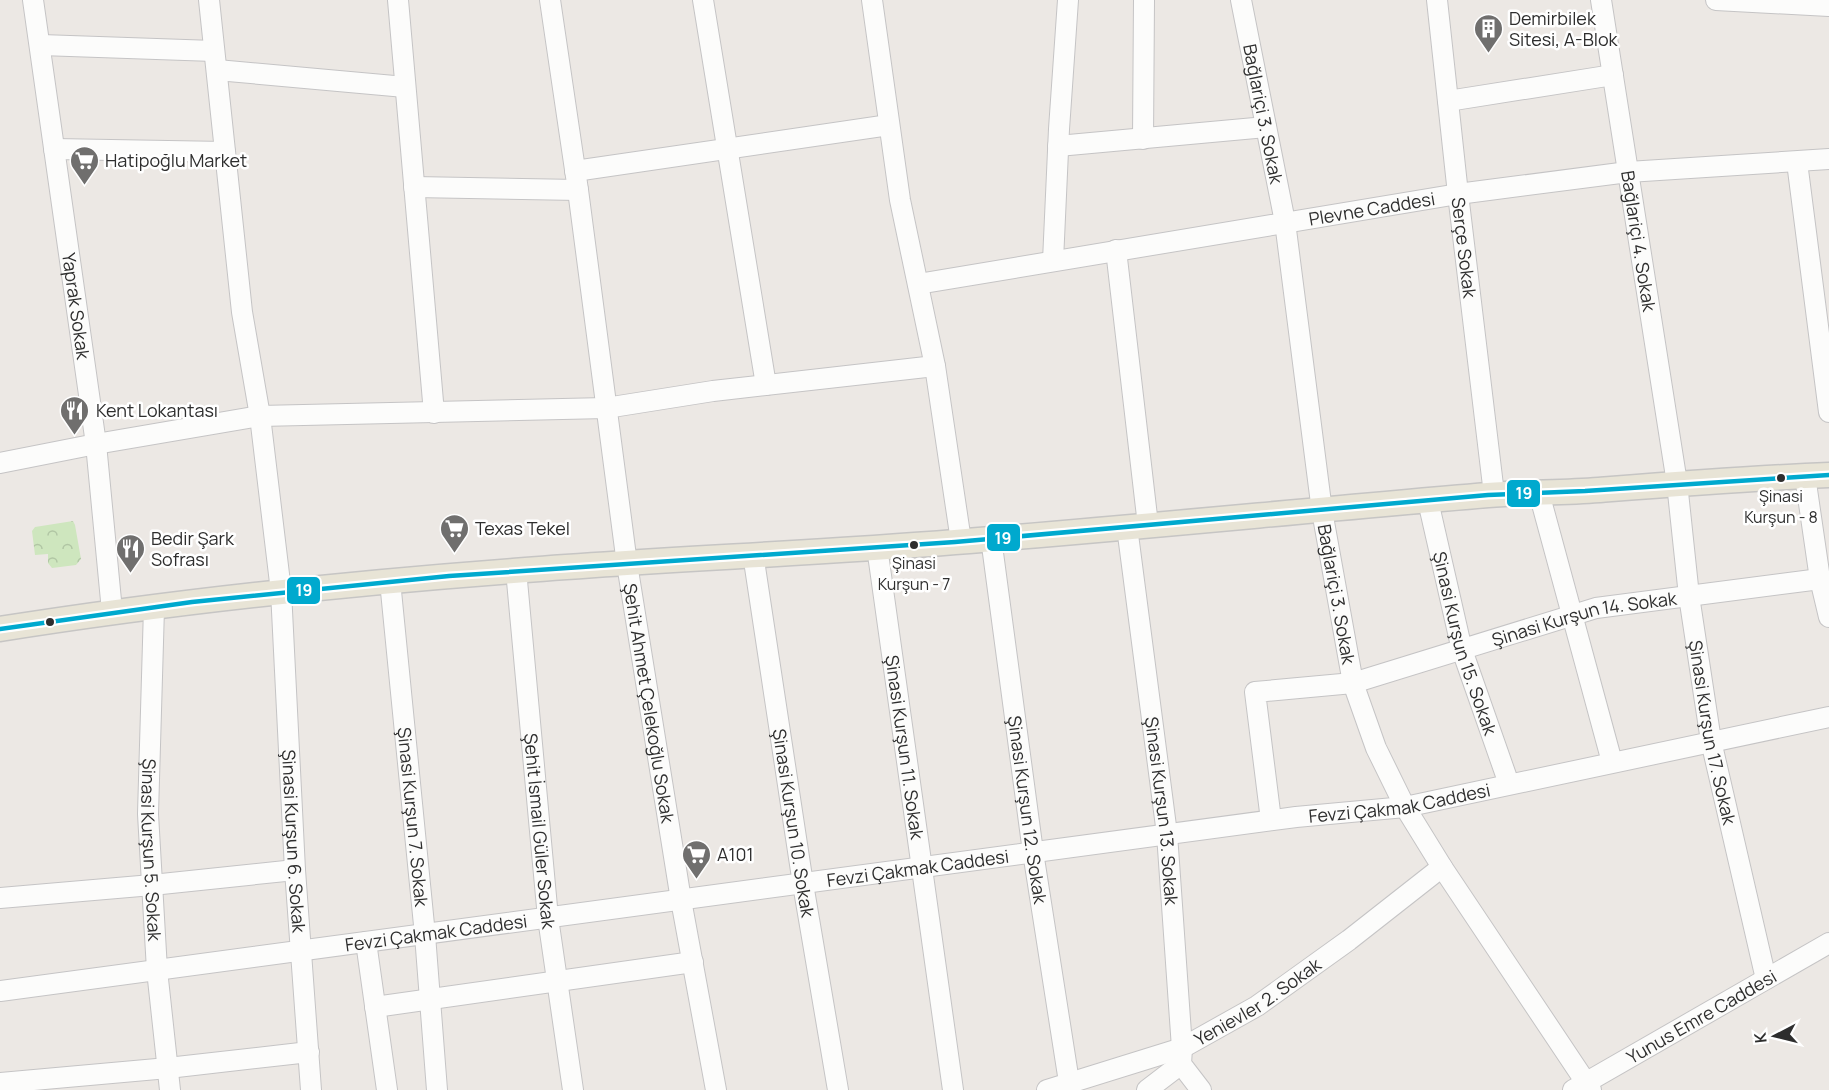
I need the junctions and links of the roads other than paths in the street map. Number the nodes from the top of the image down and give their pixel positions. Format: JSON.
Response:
{"nodes":[{"id":1,"x":33,"y":0,"type":"edge"},
{"id":2,"x":209,"y":0,"type":"edge"},
{"id":3,"x":398,"y":0,"type":"edge"},
{"id":4,"x":550,"y":0,"type":"edge"},
{"id":5,"x":703,"y":0,"type":"edge"},
{"id":6,"x":872,"y":0,"type":"edge"},
{"id":7,"x":1068,"y":0,"type":"edge"},
{"id":8,"x":1144,"y":0,"type":"edge"},
{"id":9,"x":1241,"y":0,"type":"edge"},
{"id":10,"x":1437,"y":0,"type":"edge"},
{"id":11,"x":1601,"y":0,"type":"edge"},
{"id":12,"x":1716,"y":0,"type":"edge"},
{"id":13,"x":1829,"y":6,"type":"edge"},
{"id":14,"x":40,"y":45,"type":"junction"},
{"id":15,"x":216,"y":61,"type":"junction"},
{"id":16,"x":1613,"y":75,"type":"junction"},
{"id":17,"x":405,"y":87,"type":"junction"},
{"id":18,"x":1448,"y":101,"type":"junction"},
{"id":19,"x":889,"y":125,"type":"junction"},
{"id":20,"x":1266,"y":127,"type":"junction"},
{"id":21,"x":1143,"y":139,"type":"junction"},
{"id":22,"x":1058,"y":146,"type":"junction"},
{"id":23,"x":54,"y":149,"type":"junction"},
{"id":24,"x":727,"y":149,"type":"junction"},
{"id":25,"x":225,"y":152,"type":"junction"},
{"id":26,"x":1829,"y":159,"type":"edge"},
{"id":27,"x":1797,"y":162,"type":"junction"},
{"id":28,"x":1628,"y":172,"type":"junction"},
{"id":29,"x":577,"y":180,"type":"junction"},
{"id":30,"x":414,"y":187,"type":"junction"},
{"id":31,"x":1458,"y":194,"type":"junction"},
{"id":32,"x":1285,"y":222,"type":"junction"},
{"id":33,"x":1116,"y":250,"type":"junction"},
{"id":34,"x":1053,"y":261,"type":"junction"},
{"id":35,"x":918,"y":285,"type":"junction"},
{"id":36,"x":935,"y":366,"type":"junction"},
{"id":37,"x":766,"y":385,"type":"junction"},
{"id":38,"x":606,"y":408,"type":"junction"},
{"id":39,"x":1829,"y":412,"type":"edge"},
{"id":40,"x":434,"y":413,"type":"junction"},
{"id":41,"x":260,"y":416,"type":"junction"},
{"id":42,"x":96,"y":444,"type":"junction"},
{"id":43,"x":0,"y":463,"type":"edge"},
{"id":44,"x":1829,"y":475,"type":"edge"},
{"id":45,"x":1805,"y":476,"type":"junction"},
{"id":46,"x":1677,"y":483,"type":"junction"},
{"id":47,"x":1539,"y":493,"type":"junction"},
{"id":48,"x":1494,"y":494,"type":"junction"},
{"id":49,"x":1428,"y":501,"type":"junction"},
{"id":50,"x":1322,"y":511,"type":"junction"},
{"id":51,"x":1138,"y":526,"type":"junction"},
{"id":52,"x":991,"y":538,"type":"junction"},
{"id":53,"x":961,"y":542,"type":"junction"},
{"id":54,"x":877,"y":548,"type":"junction"},
{"id":55,"x":753,"y":554,"type":"junction"},
{"id":56,"x":627,"y":564,"type":"junction"},
{"id":57,"x":516,"y":570,"type":"junction"},
{"id":58,"x":1820,"y":579,"type":"junction"},
{"id":59,"x":390,"y":581,"type":"junction"},
{"id":60,"x":281,"y":591,"type":"junction"},
{"id":61,"x":1689,"y":596,"type":"junction"},
{"id":62,"x":154,"y":608,"type":"junction"},
{"id":63,"x":111,"y":611,"type":"junction"},
{"id":64,"x":1571,"y":615,"type":"junction"},
{"id":65,"x":1829,"y":617,"type":"edge"},
{"id":66,"x":0,"y":629,"type":"edge"},
{"id":67,"x":1462,"y":650,"type":"junction"},
{"id":68,"x":1353,"y":683,"type":"junction"},
{"id":69,"x":1829,"y":717,"type":"edge"},
{"id":70,"x":1711,"y":741,"type":"junction"},
{"id":71,"x":1612,"y":762,"type":"junction"},
{"id":72,"x":1509,"y":784,"type":"junction"},
{"id":73,"x":1405,"y":807,"type":"junction"},
{"id":74,"x":1271,"y":820,"type":"junction"},
{"id":75,"x":1167,"y":834,"type":"junction"},
{"id":76,"x":1033,"y":852,"type":"junction"},
{"id":77,"x":1442,"y":867,"type":"junction"},
{"id":78,"x":921,"y":868,"type":"junction"},
{"id":79,"x":295,"y":870,"type":"junction"},
{"id":80,"x":803,"y":884,"type":"junction"},
{"id":81,"x":152,"y":885,"type":"junction"},
{"id":82,"x":0,"y":898,"type":"edge"},
{"id":83,"x":681,"y":900,"type":"junction"},
{"id":84,"x":548,"y":918,"type":"junction"},
{"id":85,"x":425,"y":935,"type":"junction"},
{"id":86,"x":366,"y":942,"type":"junction"},
{"id":87,"x":1829,"y":943,"type":"edge"},
{"id":88,"x":302,"y":951,"type":"junction"},
{"id":89,"x":693,"y":962,"type":"junction"},
{"id":90,"x":157,"y":970,"type":"junction"},
{"id":91,"x":1766,"y":979,"type":"junction"},
{"id":92,"x":556,"y":980,"type":"junction"},
{"id":93,"x":0,"y":990,"type":"edge"},
{"id":94,"x":430,"y":999,"type":"junction"},
{"id":95,"x":375,"y":1007,"type":"junction"},
{"id":96,"x":309,"y":1052,"type":"junction"},
{"id":97,"x":1181,"y":1056,"type":"junction"},
{"id":98,"x":168,"y":1068,"type":"junction"},
{"id":99,"x":1069,"y":1082,"type":"junction"},
{"id":100,"x":0,"y":1083,"type":"edge"},
{"id":101,"x":1583,"y":1088,"type":"edge"},
{"id":102,"x":170,"y":1090,"type":"edge"},
{"id":103,"x":311,"y":1090,"type":"edge"},
{"id":104,"x":387,"y":1090,"type":"edge"},
{"id":105,"x":437,"y":1090,"type":"edge"},
{"id":106,"x":573,"y":1090,"type":"edge"},
{"id":107,"x":716,"y":1090,"type":"edge"},
{"id":108,"x":838,"y":1090,"type":"edge"},
{"id":109,"x":953,"y":1090,"type":"edge"},
{"id":110,"x":1047,"y":1090,"type":"edge"},
{"id":111,"x":1147,"y":1090,"type":"edge"},
{"id":112,"x":1201,"y":1090,"type":"edge"}],
"edges":[{"from":1,"to":14,"type":"street","name":"Yaprak Sokak"},
{"from":2,"to":15,"type":"street","name":"Şinasi Kurşun 6. Sokak"},
{"from":3,"to":17,"type":"street"},
{"from":4,"to":29,"type":"street","name":"Şehit Ahmet Çelekoğlu Sokak"},
{"from":5,"to":24,"type":"street"},
{"from":6,"to":19,"type":"street"},
{"from":7,"to":22,"type":"street"},
{"from":8,"to":21,"type":"street"},
{"from":9,"to":20,"type":"street","name":"Bağlariçi 3. Sokak"},
{"from":10,"to":18,"type":"street","name":"Serçe Sokak"},
{"from":11,"to":16,"type":"street","name":"Bağlariçi 4. Sokak"},
{"from":12,"to":13,"type":"street"},
{"from":14,"to":15,"type":"street"},
{"from":14,"to":23,"type":"street","name":"Yaprak Sokak"},
{"from":15,"to":17,"type":"street"},
{"from":15,"to":25,"type":"street","name":"Şinasi Kurşun 6. Sokak"},
{"from":16,"to":18,"type":"street"},
{"from":16,"to":28,"type":"street","name":"Bağlariçi 4. Sokak"},
{"from":17,"to":30,"type":"street"},
{"from":18,"to":31,"type":"street","name":"Serçe Sokak"},
{"from":19,"to":24,"type":"street"},
{"from":19,"to":35,"type":"street"},
{"from":20,"to":21,"type":"street"},
{"from":20,"to":32,"type":"street","name":"Bağlariçi 3. Sokak"},
{"from":21,"to":22,"type":"street"},
{"from":22,"to":34,"type":"street"},
{"from":23,"to":25,"type":"street"},
{"from":23,"to":42,"type":"street","name":"Yaprak Sokak"},
{"from":24,"to":29,"type":"street"},
{"from":24,"to":37,"type":"street"},
{"from":25,"to":41,"type":"street","name":"Şinasi Kurşun 6. Sokak"},
{"from":26,"to":27,"type":"street","name":"Plevne Caddesi"},
{"from":27,"to":28,"type":"street","name":"Plevne Caddesi"},
{"from":27,"to":39,"type":"street"},
{"from":28,"to":31,"type":"street","name":"Plevne Caddesi"},
{"from":28,"to":46,"type":"street","name":"Bağlariçi 4. Sokak"},
{"from":29,"to":30,"type":"street"},
{"from":29,"to":38,"type":"street","name":"Şehit Ahmet Çelekoğlu Sokak"},
{"from":30,"to":40,"type":"street"},
{"from":31,"to":32,"type":"street","name":"Plevne Caddesi"},
{"from":31,"to":48,"type":"street","name":"Serçe Sokak"},
{"from":32,"to":33,"type":"street","name":"Plevne Caddesi"},
{"from":32,"to":50,"type":"street","name":"Bağlariçi 3. Sokak"},
{"from":33,"to":34,"type":"street","name":"Plevne Caddesi"},
{"from":33,"to":51,"type":"street","name":"Şinasi Kurşun 13. Sokak"},
{"from":34,"to":35,"type":"street","name":"Plevne Caddesi"},
{"from":35,"to":36,"type":"street"},
{"from":36,"to":37,"type":"street"},
{"from":36,"to":53,"type":"street"},
{"from":37,"to":38,"type":"street"},
{"from":38,"to":40,"type":"street"},
{"from":38,"to":56,"type":"street","name":"Şehit Ahmet Çelekoğlu Sokak"},
{"from":40,"to":41,"type":"street"},
{"from":41,"to":42,"type":"street"},
{"from":41,"to":60,"type":"street","name":"Şinasi Kurşun 6. Sokak"},
{"from":42,"to":43,"type":"street"},
{"from":42,"to":63,"type":"street","name":"Yaprak Sokak"},
{"from":44,"to":45,"type":"main road"},
{"from":45,"to":46,"type":"main road"},
{"from":45,"to":58,"type":"street"},
{"from":46,"to":47,"type":"main road"},
{"from":46,"to":61,"type":"street","name":"Şinasi Kurşun 17. Sokak"},
{"from":47,"to":48,"type":"main road"},
{"from":47,"to":64,"type":"street"},
{"from":48,"to":49,"type":"main road"},
{"from":49,"to":50,"type":"main road"},
{"from":49,"to":67,"type":"street","name":"Şinasi Kurşun 15. Sokak"},
{"from":50,"to":51,"type":"main road"},
{"from":50,"to":68,"type":"street","name":"Bağlariçi 3. Sokak"},
{"from":51,"to":52,"type":"main road"},
{"from":51,"to":75,"type":"street","name":"Şinasi Kurşun 13. Sokak"},
{"from":52,"to":53,"type":"main road"},
{"from":52,"to":76,"type":"street","name":"Şinasi Kurşun 12. Sokak"},
{"from":53,"to":54,"type":"main road"},
{"from":54,"to":55,"type":"main road"},
{"from":54,"to":78,"type":"street","name":"Şinasi Kurşun 11. Sokak"},
{"from":55,"to":56,"type":"main road"},
{"from":55,"to":80,"type":"street","name":"Şinasi Kurşun 10. Sokak"},
{"from":56,"to":57,"type":"main road"},
{"from":56,"to":83,"type":"street","name":"Şehit Ahmet Çelekoğlu Sokak"},
{"from":57,"to":59,"type":"main road"},
{"from":57,"to":84,"type":"street","name":"Şehit İsmail Güler Sokak"},
{"from":58,"to":61,"type":"street","name":"Şinasi Kurşun 14. Sokak"},
{"from":58,"to":65,"type":"street"},
{"from":59,"to":60,"type":"main road"},
{"from":59,"to":85,"type":"street","name":"Şinasi Kurşun 7. Sokak"},
{"from":60,"to":62,"type":"main road"},
{"from":60,"to":79,"type":"street","name":"Şinasi Kurşun 6. Sokak"},
{"from":61,"to":64,"type":"street","name":"Şinasi Kurşun 14. Sokak"},
{"from":61,"to":70,"type":"street","name":"Şinasi Kurşun 17. Sokak"},
{"from":62,"to":63,"type":"main road"},
{"from":62,"to":81,"type":"street","name":"Şinasi Kurşun 5. Sokak"},
{"from":63,"to":66,"type":"main road"},
{"from":64,"to":67,"type":"street","name":"Şinasi Kurşun 14. Sokak"},
{"from":64,"to":71,"type":"street"},
{"from":67,"to":68,"type":"street","name":"Şinasi Kurşun 14. Sokak"},
{"from":67,"to":72,"type":"street","name":"Şinasi Kurşun 15. Sokak"},
{"from":68,"to":73,"type":"street","name":"Bağlariçi 3. Sokak"},
{"from":68,"to":74,"type":"street","name":"Şinasi Kurşun 14. Sokak"},
{"from":69,"to":70,"type":"street","name":"Fevzi Çakmak Caddesi"},
{"from":70,"to":71,"type":"street","name":"Fevzi Çakmak Caddesi"},
{"from":70,"to":91,"type":"street","name":"Şinasi Kurşun 17. Sokak"},
{"from":71,"to":72,"type":"street","name":"Fevzi Çakmak Caddesi"},
{"from":72,"to":73,"type":"street","name":"Fevzi Çakmak Caddesi"},
{"from":73,"to":74,"type":"street","name":"Fevzi Çakmak Caddesi"},
{"from":73,"to":77,"type":"street","name":"Bağlariçi 3. Sokak"},
{"from":74,"to":75,"type":"street","name":"Fevzi Çakmak Caddesi"},
{"from":75,"to":76,"type":"street","name":"Fevzi Çakmak Caddesi"},
{"from":75,"to":97,"type":"street","name":"Şinasi Kurşun 13. Sokak"},
{"from":76,"to":78,"type":"street","name":"Fevzi Çakmak Caddesi"},
{"from":76,"to":99,"type":"street","name":"Şinasi Kurşun 12. Sokak"},
{"from":77,"to":97,"type":"street","name":"Yenievler 2. Sokak"},
{"from":77,"to":101,"type":"street","name":"Bağlariçi 3. Sokak"},
{"from":78,"to":80,"type":"street","name":"Fevzi Çakmak Caddesi"},
{"from":78,"to":109,"type":"street","name":"Şinasi Kurşun 11. Sokak"},
{"from":79,"to":81,"type":"street"},
{"from":79,"to":88,"type":"street","name":"Şinasi Kurşun 6. Sokak"},
{"from":80,"to":83,"type":"street","name":"Fevzi Çakmak Caddesi"},
{"from":80,"to":108,"type":"street","name":"Şinasi Kurşun 10. Sokak"},
{"from":81,"to":82,"type":"street"},
{"from":81,"to":90,"type":"street","name":"Şinasi Kurşun 5. Sokak"},
{"from":83,"to":84,"type":"street","name":"Fevzi Çakmak Caddesi"},
{"from":83,"to":89,"type":"street","name":"Şehit Ahmet Çelekoğlu Sokak"},
{"from":84,"to":85,"type":"street","name":"Fevzi Çakmak Caddesi"},
{"from":84,"to":92,"type":"street","name":"Şehit İsmail Güler Sokak"},
{"from":85,"to":86,"type":"street","name":"Fevzi Çakmak Caddesi"},
{"from":85,"to":94,"type":"street","name":"Şinasi Kurşun 7. Sokak"},
{"from":86,"to":88,"type":"street","name":"Fevzi Çakmak Caddesi"},
{"from":86,"to":95,"type":"street"},
{"from":87,"to":91,"type":"street","name":"Yunus Emre Caddesi"},
{"from":88,"to":90,"type":"street","name":"Fevzi Çakmak Caddesi"},
{"from":88,"to":96,"type":"street","name":"Şinasi Kurşun 6. Sokak"},
{"from":89,"to":92,"type":"street"},
{"from":89,"to":107,"type":"street","name":"Şehit Ahmet Çelekoğlu Sokak"},
{"from":90,"to":93,"type":"street","name":"Fevzi Çakmak Caddesi"},
{"from":90,"to":98,"type":"street","name":"Şinasi Kurşun 5. Sokak"},
{"from":91,"to":101,"type":"street","name":"Yunus Emre Caddesi"},
{"from":92,"to":94,"type":"street"},
{"from":92,"to":106,"type":"street","name":"Şehit İsmail Güler Sokak"},
{"from":94,"to":95,"type":"street"},
{"from":94,"to":105,"type":"street","name":"Şinasi Kurşun 7. Sokak"},
{"from":95,"to":104,"type":"street"},
{"from":96,"to":98,"type":"street"},
{"from":96,"to":103,"type":"street","name":"Şinasi Kurşun 6. Sokak"},
{"from":97,"to":99,"type":"street","name":"Yenievler 2. Sokak"},
{"from":97,"to":111,"type":"street"},
{"from":97,"to":112,"type":"street"},
{"from":98,"to":100,"type":"street"},
{"from":98,"to":102,"type":"street","name":"Şinasi Kurşun 5. Sokak"},
{"from":99,"to":110,"type":"street","name":"Yenievler 2. Sokak"}]}
